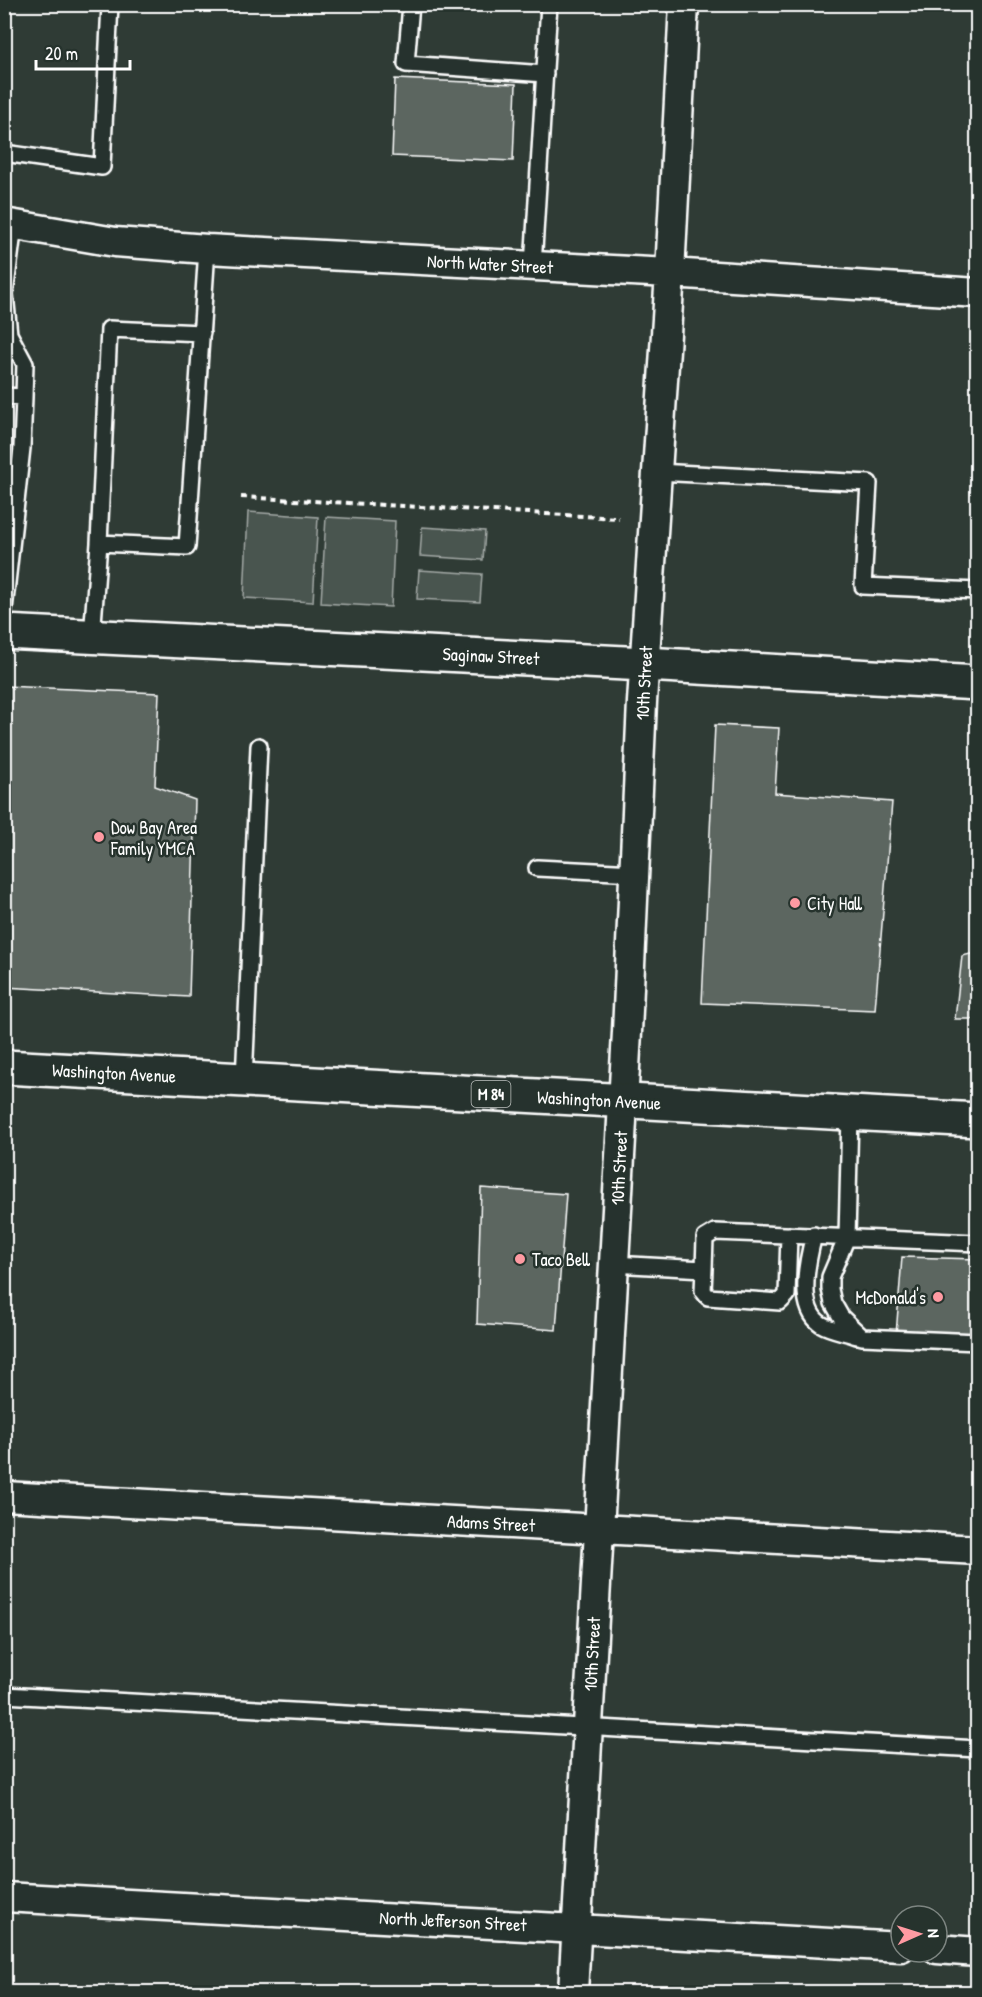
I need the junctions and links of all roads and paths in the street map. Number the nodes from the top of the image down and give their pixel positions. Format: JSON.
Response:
{"nodes":[{"id":1,"x":110,"y":4,"type":"edge"},
{"id":2,"x":411,"y":4,"type":"edge"},
{"id":3,"x":549,"y":4,"type":"edge"},
{"id":4,"x":684,"y":4,"type":"edge"},
{"id":5,"x":545,"y":74,"type":"junction"},
{"id":6,"x":4,"y":153,"type":"edge"},
{"id":7,"x":9,"y":224,"type":"edge"},
{"id":8,"x":207,"y":249,"type":"junction"},
{"id":9,"x":533,"y":266,"type":"junction"},
{"id":10,"x":670,"y":273,"type":"junction"},
{"id":11,"x":978,"y":293,"type":"edge"},
{"id":12,"x":6,"y":313,"type":"edge"},
{"id":13,"x":202,"y":333,"type":"junction"},
{"id":14,"x":4,"y":396,"type":"edge"},
{"id":15,"x":24,"y":397,"type":"junction"},
{"id":16,"x":657,"y":472,"type":"junction"},
{"id":17,"x":241,"y":498,"type":"dead end"},
{"id":18,"x":619,"y":518,"type":"dead end"},
{"id":19,"x":8,"y":541,"type":"edge"},
{"id":20,"x":99,"y":543,"type":"junction"},
{"id":21,"x":978,"y":591,"type":"edge"},
{"id":22,"x":4,"y":610,"type":"edge"},
{"id":23,"x":4,"y":632,"type":"edge"},
{"id":24,"x":92,"y":636,"type":"junction"},
{"id":25,"x":645,"y":664,"type":"junction"},
{"id":26,"x":978,"y":683,"type":"edge"},
{"id":27,"x":259,"y":746,"type":"dead end"},
{"id":28,"x":537,"y":868,"type":"dead end"},
{"id":29,"x":635,"y":873,"type":"junction"},
{"id":30,"x":4,"y":1067,"type":"edge"},
{"id":31,"x":244,"y":1080,"type":"junction"},
{"id":32,"x":622,"y":1101,"type":"junction"},
{"id":33,"x":850,"y":1114,"type":"junction"},
{"id":34,"x":978,"y":1120,"type":"edge"},
{"id":35,"x":789,"y":1235,"type":"junction"},
{"id":36,"x":814,"y":1235,"type":"junction"},
{"id":37,"x":847,"y":1236,"type":"junction"},
{"id":38,"x":978,"y":1243,"type":"edge"},
{"id":39,"x":613,"y":1264,"type":"junction"},
{"id":40,"x":704,"y":1269,"type":"junction"},
{"id":41,"x":862,"y":1337,"type":"junction"},
{"id":42,"x":978,"y":1342,"type":"edge"},
{"id":43,"x":4,"y":1496,"type":"edge"},
{"id":44,"x":599,"y":1529,"type":"junction"},
{"id":45,"x":978,"y":1550,"type":"edge"},
{"id":46,"x":4,"y":1695,"type":"edge"},
{"id":47,"x":588,"y":1728,"type":"junction"},
{"id":48,"x":978,"y":1749,"type":"edge"},
{"id":49,"x":4,"y":1897,"type":"edge"},
{"id":50,"x":577,"y":1928,"type":"junction"},
{"id":51,"x":889,"y":1946,"type":"edge"},
{"id":52,"x":949,"y":1951,"type":"edge"},
{"id":53,"x":978,"y":1952,"type":"edge"},
{"id":54,"x":573,"y":1992,"type":"edge"}],
"edges":[{"from":1,"to":6,"type":"lane"},
{"from":2,"to":5,"type":"lane"},
{"from":3,"to":5,"type":"lane"},
{"from":4,"to":10,"type":"street","name":"10th Street"},
{"from":5,"to":9,"type":"lane"},
{"from":7,"to":8,"type":"street","name":"North Water Street"},
{"from":7,"to":12,"type":"lane"},
{"from":8,"to":9,"type":"street","name":"North Water Street"},
{"from":8,"to":13,"type":"lane"},
{"from":9,"to":10,"type":"street","name":"North Water Street"},
{"from":10,"to":11,"type":"street","name":"North Water Street"},
{"from":10,"to":16,"type":"street","name":"10th Street"},
{"from":12,"to":15,"type":"lane"},
{"from":13,"to":20,"type":"lane"},
{"from":13,"to":20,"type":"lane"},
{"from":14,"to":15,"type":"lane"},
{"from":15,"to":19,"type":"lane"},
{"from":16,"to":21,"type":"lane"},
{"from":16,"to":25,"type":"street","name":"10th Street"},
{"from":17,"to":18,"type":"path"},
{"from":19,"to":22,"type":"lane"},
{"from":20,"to":24,"type":"lane"},
{"from":23,"to":24,"type":"street","name":"Saginaw Street"},
{"from":24,"to":25,"type":"street","name":"Saginaw Street"},
{"from":25,"to":26,"type":"street","name":"Saginaw Street"},
{"from":25,"to":29,"type":"street","name":"10th Street"},
{"from":27,"to":31,"type":"lane"},
{"from":28,"to":29,"type":"lane"},
{"from":29,"to":32,"type":"street","name":"10th Street"},
{"from":30,"to":31,"type":"street","name":"Washington Avenue","number":"M 84"},
{"from":31,"to":32,"type":"street","name":"Washington Avenue","number":"M 84"},
{"from":32,"to":33,"type":"street","name":"Washington Avenue","number":"M 84"},
{"from":32,"to":39,"type":"street","name":"10th Street"},
{"from":33,"to":34,"type":"street","name":"Washington Avenue","number":"M 84"},
{"from":33,"to":37,"type":"lane"},
{"from":35,"to":36,"type":"lane"},
{"from":35,"to":40,"type":"lane"},
{"from":35,"to":40,"type":"lane"},
{"from":36,"to":37,"type":"lane"},
{"from":36,"to":41,"type":"lane"},
{"from":37,"to":38,"type":"lane"},
{"from":37,"to":41,"type":"lane"},
{"from":39,"to":40,"type":"lane"},
{"from":39,"to":44,"type":"street","name":"10th Street"},
{"from":41,"to":42,"type":"lane"},
{"from":43,"to":44,"type":"street","name":"Adams Street"},
{"from":44,"to":45,"type":"street","name":"Adams Street"},
{"from":44,"to":47,"type":"street","name":"10th Street"},
{"from":46,"to":47,"type":"lane"},
{"from":47,"to":48,"type":"lane"},
{"from":47,"to":50,"type":"street","name":"10th Street"},
{"from":49,"to":50,"type":"street","name":"North Jefferson Street"},
{"from":50,"to":51,"type":"street","name":"North Jefferson Street"},
{"from":50,"to":54,"type":"street","name":"10th Street"},
{"from":52,"to":53,"type":"street"}]}
